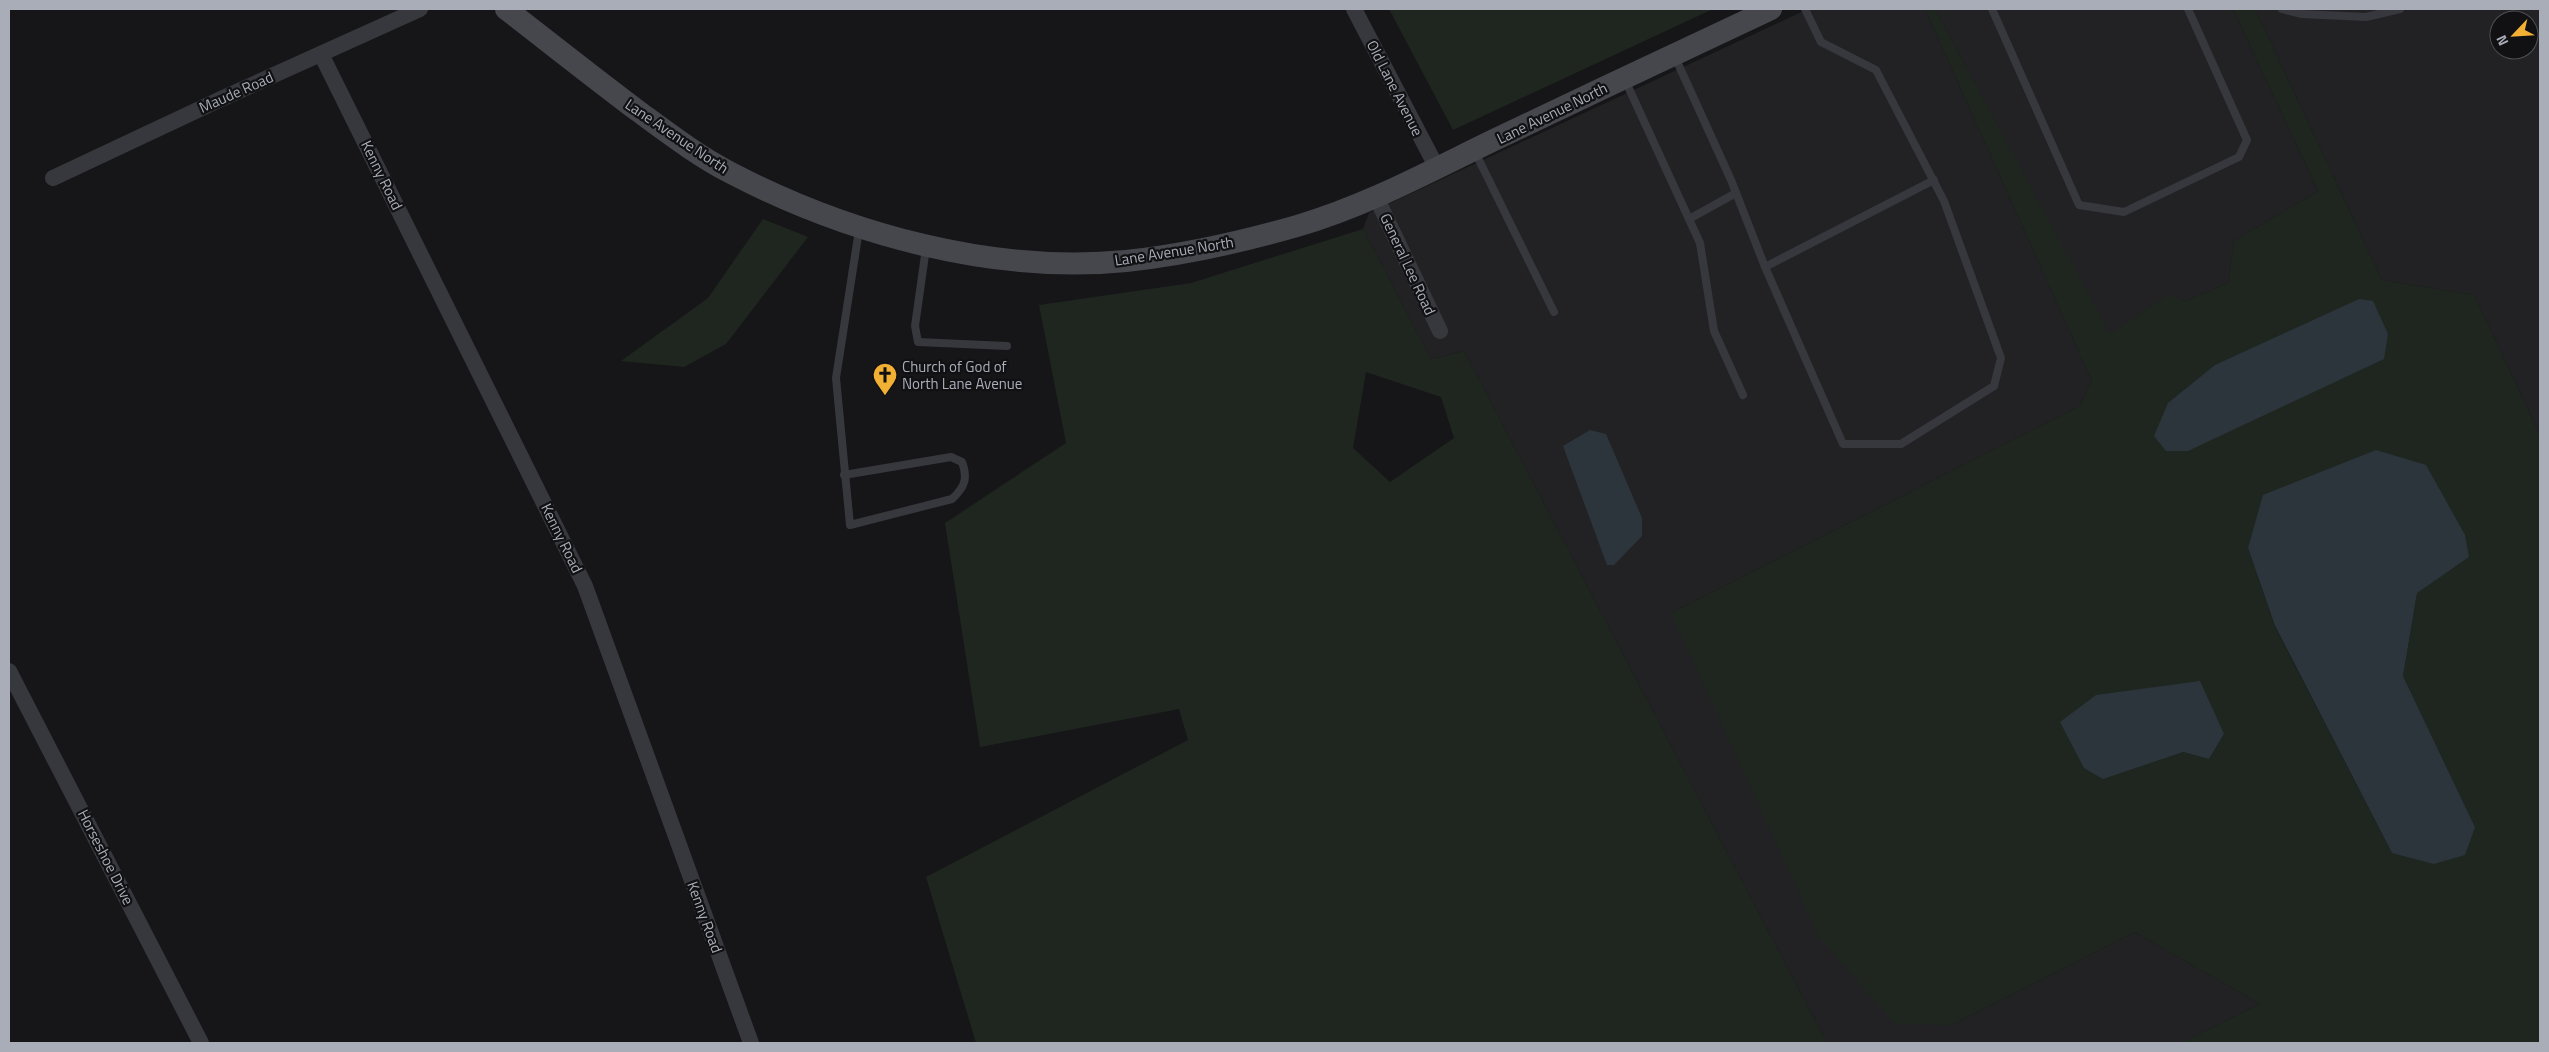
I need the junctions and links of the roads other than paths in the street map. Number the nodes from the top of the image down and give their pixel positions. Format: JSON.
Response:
{"nodes":[{"id":1,"x":420,"y":9,"type":"edge"},
{"id":2,"x":506,"y":9,"type":"edge"},
{"id":3,"x":1354,"y":9,"type":"edge"},
{"id":4,"x":1771,"y":9,"type":"edge"},
{"id":5,"x":1805,"y":9,"type":"edge"},
{"id":6,"x":1992,"y":9,"type":"edge"},
{"id":7,"x":2188,"y":9,"type":"edge"},
{"id":8,"x":2282,"y":9,"type":"edge"},
{"id":9,"x":2400,"y":9,"type":"edge"},
{"id":10,"x":322,"y":54,"type":"junction"},
{"id":11,"x":1674,"y":54,"type":"junction"},
{"id":12,"x":1624,"y":78,"type":"junction"},
{"id":13,"x":1475,"y":150,"type":"junction"},
{"id":14,"x":1436,"y":168,"type":"junction"},
{"id":15,"x":53,"y":178,"type":"dead end"},
{"id":16,"x":1934,"y":180,"type":"junction"},
{"id":17,"x":1736,"y":193,"type":"junction"},
{"id":18,"x":1376,"y":197,"type":"junction"},
{"id":19,"x":1689,"y":219,"type":"junction"},
{"id":20,"x":859,"y":228,"type":"junction"},
{"id":21,"x":926,"y":246,"type":"junction"},
{"id":22,"x":1765,"y":267,"type":"junction"},
{"id":23,"x":1554,"y":312,"type":"dead end"},
{"id":24,"x":1440,"y":331,"type":"dead end"},
{"id":25,"x":1007,"y":346,"type":"dead end"},
{"id":26,"x":1743,"y":395,"type":"dead end"},
{"id":27,"x":844,"y":475,"type":"junction"},
{"id":28,"x":9,"y":671,"type":"edge"},
{"id":29,"x":202,"y":1043,"type":"edge"},
{"id":30,"x":751,"y":1043,"type":"edge"}],
"edges":[{"from":1,"to":10,"type":"street","name":"Maude Road"},
{"from":2,"to":20,"type":"main road","name":"Lane Avenue North"},
{"from":3,"to":14,"type":"street","name":"Old Lane Avenue"},
{"from":4,"to":11,"type":"main road","name":"Lane Avenue North"},
{"from":5,"to":16,"type":"lane"},
{"from":6,"to":7,"type":"lane"},
{"from":8,"to":9,"type":"lane"},
{"from":10,"to":15,"type":"street","name":"Maude Road"},
{"from":10,"to":30,"type":"street","name":"Kenny Road"},
{"from":11,"to":12,"type":"main road","name":"Lane Avenue North"},
{"from":11,"to":17,"type":"lane"},
{"from":12,"to":13,"type":"main road","name":"Lane Avenue North"},
{"from":12,"to":19,"type":"lane"},
{"from":13,"to":14,"type":"main road","name":"Lane Avenue North"},
{"from":13,"to":23,"type":"lane"},
{"from":14,"to":18,"type":"main road","name":"Lane Avenue North"},
{"from":16,"to":22,"type":"lane"},
{"from":16,"to":22,"type":"lane"},
{"from":17,"to":19,"type":"lane"},
{"from":17,"to":22,"type":"lane"},
{"from":18,"to":21,"type":"main road","name":"Lane Avenue North"},
{"from":18,"to":24,"type":"street","name":"General Lee Road"},
{"from":19,"to":26,"type":"lane"},
{"from":20,"to":21,"type":"main road","name":"Lane Avenue North"},
{"from":20,"to":27,"type":"lane"},
{"from":21,"to":25,"type":"lane"},
{"from":27,"to":27,"type":"lane"},
{"from":28,"to":29,"type":"street","name":"Horseshoe Drive"}]}
